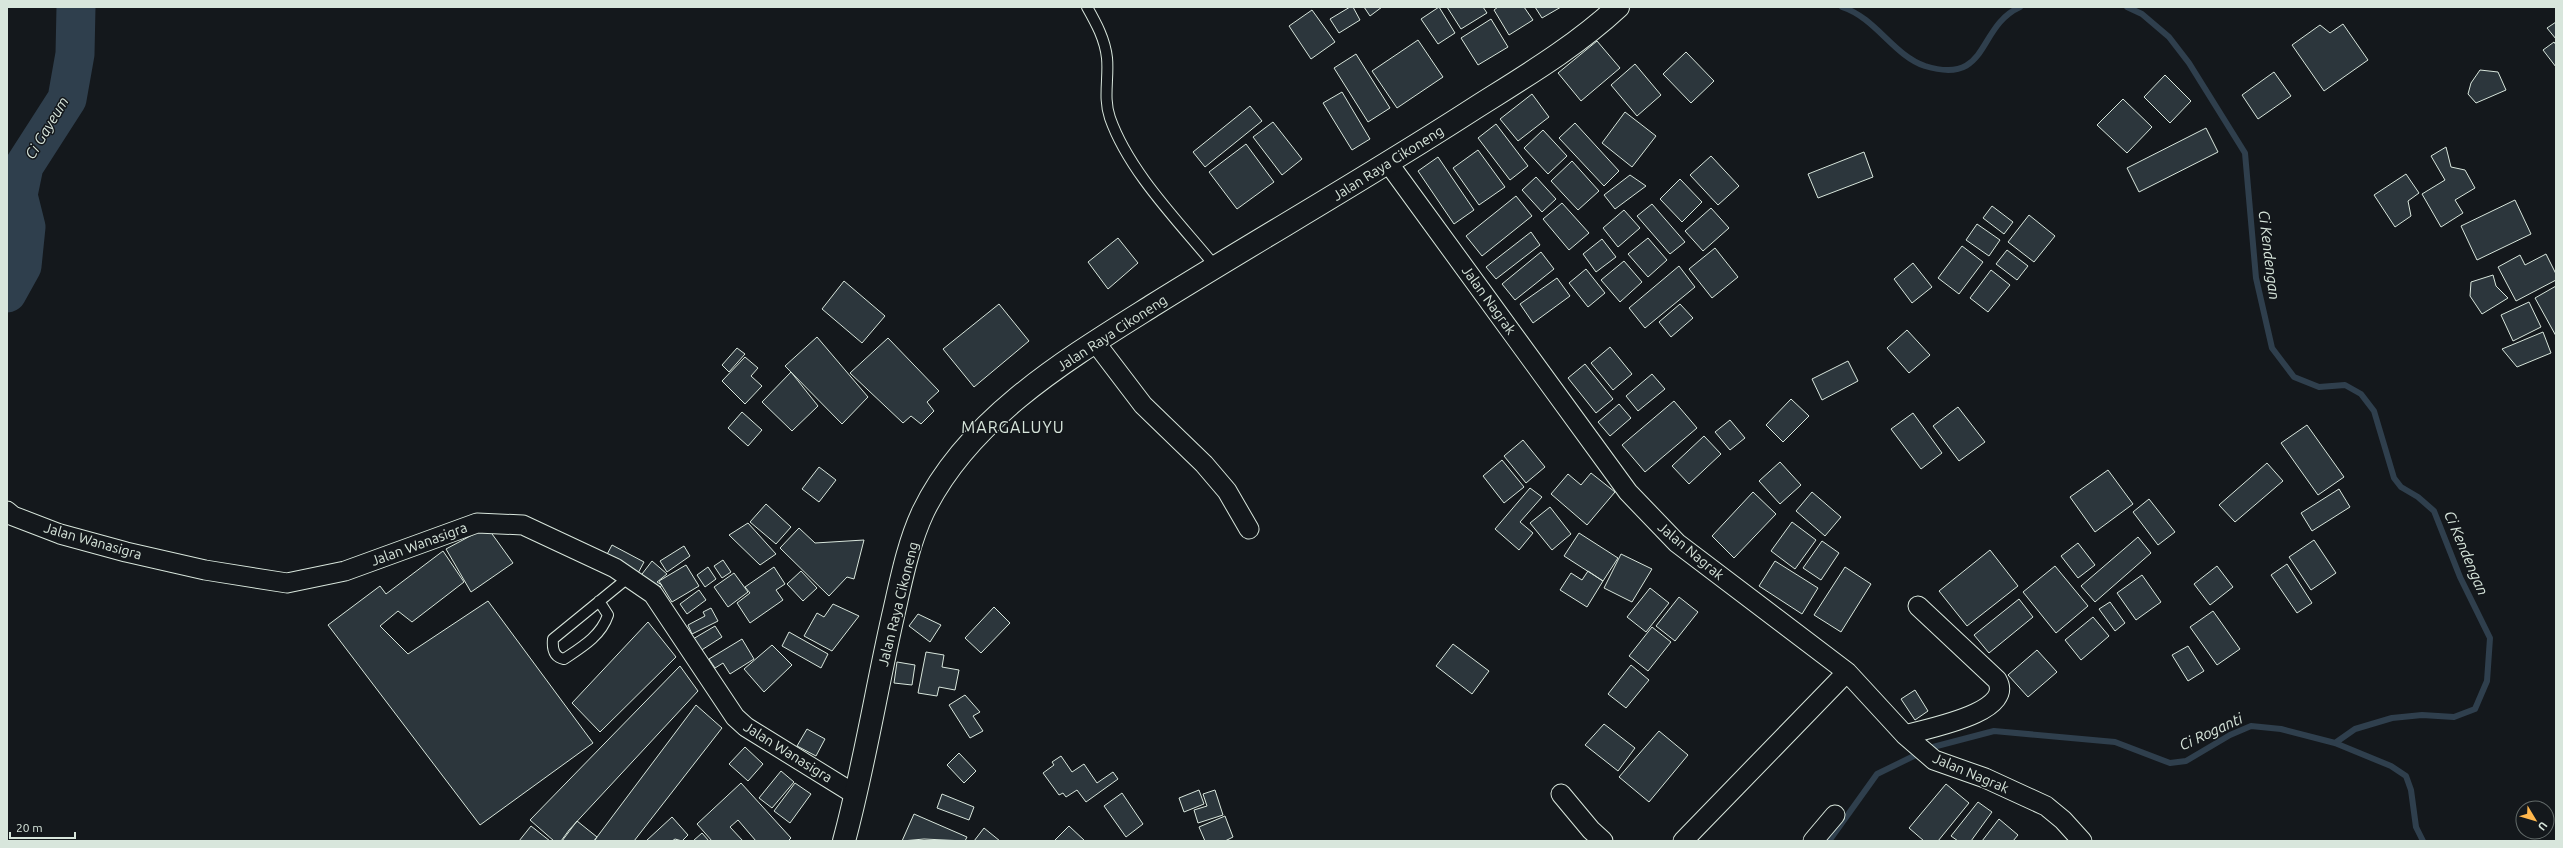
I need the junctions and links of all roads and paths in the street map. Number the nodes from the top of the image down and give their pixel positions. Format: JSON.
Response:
{"nodes":[{"id":1,"x":1087,"y":7,"type":"edge"},
{"id":2,"x":1618,"y":7,"type":"edge"},
{"id":3,"x":1389,"y":164,"type":"junction"},
{"id":4,"x":1216,"y":266,"type":"junction"},
{"id":5,"x":1095,"y":342,"type":"junction"},
{"id":6,"x":7,"y":512,"type":"edge"},
{"id":7,"x":1250,"y":529,"type":"dead end"},
{"id":8,"x":629,"y":577,"type":"junction"},
{"id":9,"x":599,"y":601,"type":"junction"},
{"id":10,"x":1918,"y":606,"type":"dead end"},
{"id":11,"x":1847,"y":672,"type":"junction"},
{"id":12,"x":1905,"y":735,"type":"junction"},
{"id":13,"x":1561,"y":794,"type":"dead end"},
{"id":14,"x":856,"y":795,"type":"junction"},
{"id":15,"x":1835,"y":815,"type":"dead end"},
{"id":16,"x":1592,"y":837,"type":"edge"},
{"id":17,"x":844,"y":841,"type":"edge"},
{"id":18,"x":1684,"y":841,"type":"edge"},
{"id":19,"x":1813,"y":841,"type":"edge"},
{"id":20,"x":2082,"y":841,"type":"edge"}],
"edges":[{"from":1,"to":4,"type":"lane"},
{"from":2,"to":3,"type":"highway","name":"Jalan Raya Cikoneng"},
{"from":3,"to":4,"type":"highway","name":"Jalan Raya Cikoneng"},
{"from":3,"to":11,"type":"street","name":"Jalan Nagrak"},
{"from":4,"to":5,"type":"highway","name":"Jalan Raya Cikoneng"},
{"from":5,"to":7,"type":"street"},
{"from":5,"to":14,"type":"highway","name":"Jalan Raya Cikoneng"},
{"from":6,"to":8,"type":"street","name":"Jalan Wanasigra"},
{"from":8,"to":9,"type":"lane"},
{"from":8,"to":14,"type":"street","name":"Jalan Wanasigra"},
{"from":9,"to":9,"type":"lane"},
{"from":10,"to":12,"type":"street"},
{"from":11,"to":12,"type":"street","name":"Jalan Nagrak"},
{"from":11,"to":18,"type":"street"},
{"from":12,"to":20,"type":"street","name":"Jalan Nagrak"},
{"from":13,"to":16,"type":"street"},
{"from":14,"to":17,"type":"highway","name":"Jalan Raya Cikoneng"},
{"from":15,"to":19,"type":"street"}]}
